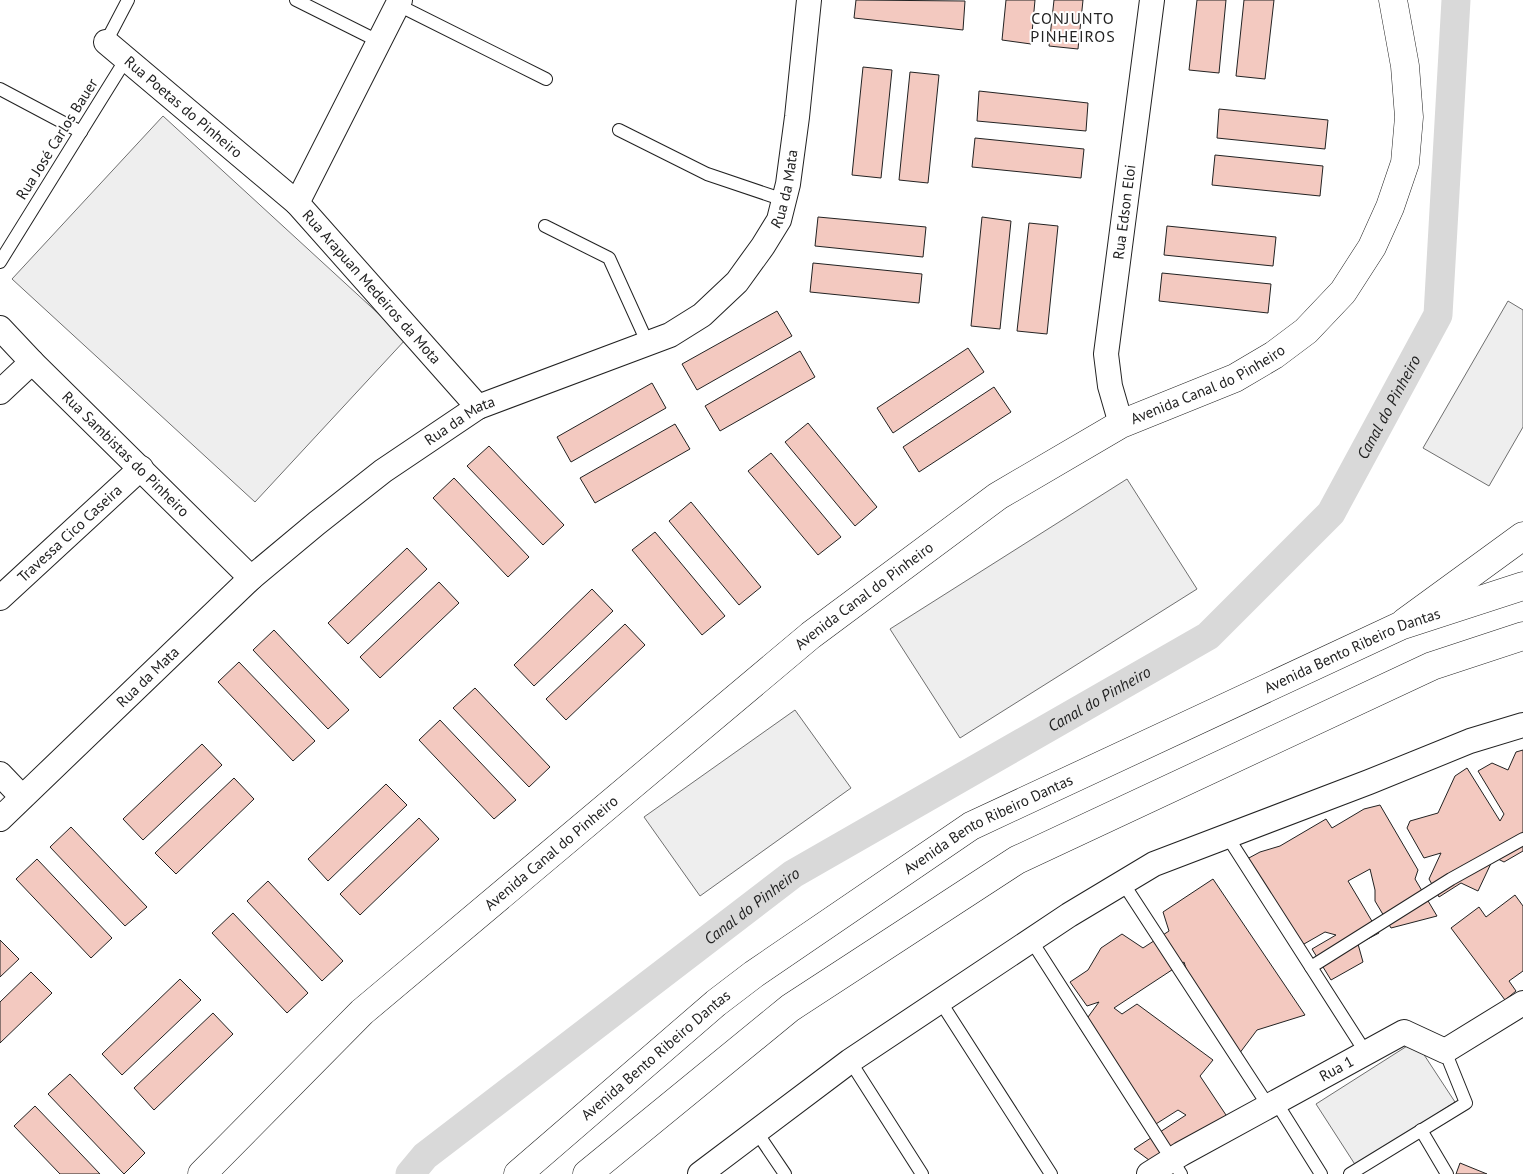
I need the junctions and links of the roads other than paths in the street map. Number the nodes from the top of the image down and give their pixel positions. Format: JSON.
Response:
{"nodes":[{"id":1,"x":128,"y":0,"type":"edge"},
{"id":2,"x":296,"y":0,"type":"edge"},
{"id":3,"x":809,"y":0,"type":"edge"},
{"id":4,"x":1152,"y":0,"type":"edge"},
{"id":5,"x":1392,"y":0,"type":"edge"},
{"id":6,"x":399,"y":3,"type":"edge"},
{"id":7,"x":106,"y":42,"type":"joint"},
{"id":8,"x":380,"y":42,"type":"junction"},
{"id":9,"x":126,"y":59,"type":"junction"},
{"id":10,"x":546,"y":79,"type":"dead end"},
{"id":11,"x":0,"y":89,"type":"edge"},
{"id":12,"x":619,"y":130,"type":"dead end"},
{"id":13,"x":81,"y":132,"type":"junction"},
{"id":14,"x":784,"y":200,"type":"junction"},
{"id":15,"x":297,"y":203,"type":"junction"},
{"id":16,"x":545,"y":226,"type":"dead end"},
{"id":17,"x":0,"y":262,"type":"edge"},
{"id":18,"x":0,"y":328,"type":"edge"},
{"id":19,"x":648,"y":344,"type":"junction"},
{"id":20,"x":32,"y":362,"type":"junction"},
{"id":21,"x":0,"y":392,"type":"edge"},
{"id":22,"x":478,"y":407,"type":"junction"},
{"id":23,"x":1121,"y":424,"type":"junction"},
{"id":24,"x":141,"y":468,"type":"junction"},
{"id":25,"x":1523,"y":536,"type":"edge"},
{"id":26,"x":251,"y":578,"type":"junction"},
{"id":27,"x":1523,"y":586,"type":"edge"},
{"id":28,"x":0,"y":598,"type":"edge"},
{"id":29,"x":1400,"y":626,"type":"junction"},
{"id":30,"x":1523,"y":636,"type":"edge"},
{"id":31,"x":1523,"y":725,"type":"edge"},
{"id":32,"x":0,"y":774,"type":"edge"},
{"id":33,"x":22,"y":797,"type":"junction"},
{"id":34,"x":0,"y":819,"type":"edge"},
{"id":35,"x":1227,"y":836,"type":"junction"},
{"id":36,"x":1523,"y":839,"type":"edge"},
{"id":37,"x":1123,"y":883,"type":"junction"},
{"id":38,"x":1031,"y":940,"type":"junction"},
{"id":39,"x":1311,"y":967,"type":"junction"},
{"id":40,"x":940,"y":1001,"type":"junction"},
{"id":41,"x":1523,"y":1004,"type":"edge"},
{"id":42,"x":1445,"y":1051,"type":"junction"},
{"id":43,"x":1366,"y":1053,"type":"junction"},
{"id":44,"x":850,"y":1061,"type":"junction"},
{"id":45,"x":1272,"y":1104,"type":"junction"},
{"id":46,"x":1421,"y":1130,"type":"junction"},
{"id":47,"x":756,"y":1131,"type":"junction"},
{"id":48,"x":1176,"y":1167,"type":"edge"},
{"id":49,"x":202,"y":1174,"type":"edge"},
{"id":50,"x":518,"y":1174,"type":"edge"},
{"id":51,"x":587,"y":1174,"type":"edge"},
{"id":52,"x":700,"y":1174,"type":"edge"},
{"id":53,"x":785,"y":1174,"type":"edge"},
{"id":54,"x":922,"y":1174,"type":"edge"},
{"id":55,"x":1052,"y":1174,"type":"edge"},
{"id":56,"x":1150,"y":1174,"type":"edge"},
{"id":57,"x":1321,"y":1174,"type":"edge"},
{"id":58,"x":1350,"y":1174,"type":"edge"},
{"id":59,"x":1447,"y":1174,"type":"edge"}],
"edges":[{"from":1,"to":7,"type":"lane","name":"Rua Poetas do Pinheiro"},
{"from":2,"to":8,"type":"lane"},
{"from":3,"to":14,"type":"street","name":"Rua da Mata"},
{"from":4,"to":23,"type":"street","name":"Rua Edson Eloi"},
{"from":5,"to":23,"type":"main road","name":"Avenida Canal do Pinheiro"},
{"from":6,"to":8,"type":"street","name":"Rua Arapuan Medeiros da Mota"},
{"from":6,"to":10,"type":"lane"},
{"from":7,"to":9,"type":"street","name":"Rua Poetas do Pinheiro"},
{"from":8,"to":15,"type":"street","name":"Rua Arapuan Medeiros da Mota"},
{"from":9,"to":13,"type":"lane","name":"Rua José Carlos Bauer"},
{"from":9,"to":15,"type":"street","name":"Rua Poetas do Pinheiro"},
{"from":11,"to":13,"type":"lane"},
{"from":12,"to":14,"type":"lane"},
{"from":13,"to":17,"type":"lane","name":"Rua José Carlos Bauer"},
{"from":14,"to":19,"type":"street","name":"Rua da Mata"},
{"from":15,"to":22,"type":"street","name":"Rua Arapuan Medeiros da Mota"},
{"from":16,"to":19,"type":"lane"},
{"from":18,"to":20,"type":"street","name":"Rua Sambistas do Pinheiro"},
{"from":19,"to":22,"type":"street","name":"Rua da Mata"},
{"from":20,"to":21,"type":"street"},
{"from":20,"to":24,"type":"street","name":"Rua Sambistas do Pinheiro"},
{"from":22,"to":26,"type":"street","name":"Rua da Mata"},
{"from":23,"to":49,"type":"main road","name":"Avenida Canal do Pinheiro"},
{"from":24,"to":26,"type":"street","name":"Rua Sambistas do Pinheiro"},
{"from":24,"to":28,"type":"street","name":"Travessa Cico Caseira"},
{"from":25,"to":29,"type":"main road"},
{"from":26,"to":33,"type":"street","name":"Rua da Mata"},
{"from":27,"to":29,"type":"main road","name":"Avenida Bento Ribeiro Dantas"},
{"from":29,"to":50,"type":"main road","name":"Avenida Bento Ribeiro Dantas"},
{"from":30,"to":51,"type":"main road"},
{"from":31,"to":35,"type":"street"},
{"from":32,"to":33,"type":"street"},
{"from":33,"to":34,"type":"street","name":"Rua da Mata"},
{"from":35,"to":37,"type":"street"},
{"from":35,"to":39,"type":"lane"},
{"from":36,"to":39,"type":"lane"},
{"from":37,"to":38,"type":"street"},
{"from":37,"to":45,"type":"lane"},
{"from":38,"to":40,"type":"street"},
{"from":38,"to":48,"type":"lane"},
{"from":39,"to":43,"type":"lane"},
{"from":40,"to":44,"type":"street"},
{"from":40,"to":55,"type":"lane"},
{"from":41,"to":42,"type":"street"},
{"from":42,"to":43,"type":"street","name":"Rua 1"},
{"from":42,"to":46,"type":"lane"},
{"from":43,"to":45,"type":"street","name":"Rua 1"},
{"from":44,"to":47,"type":"street"},
{"from":44,"to":54,"type":"lane"},
{"from":45,"to":48,"type":"street","name":"Rua 1"},
{"from":45,"to":57,"type":"lane"},
{"from":46,"to":58,"type":"lane"},
{"from":46,"to":59,"type":"lane"},
{"from":47,"to":52,"type":"street"},
{"from":47,"to":53,"type":"lane"},
{"from":48,"to":56,"type":"street","name":"Rua 1"}]}
